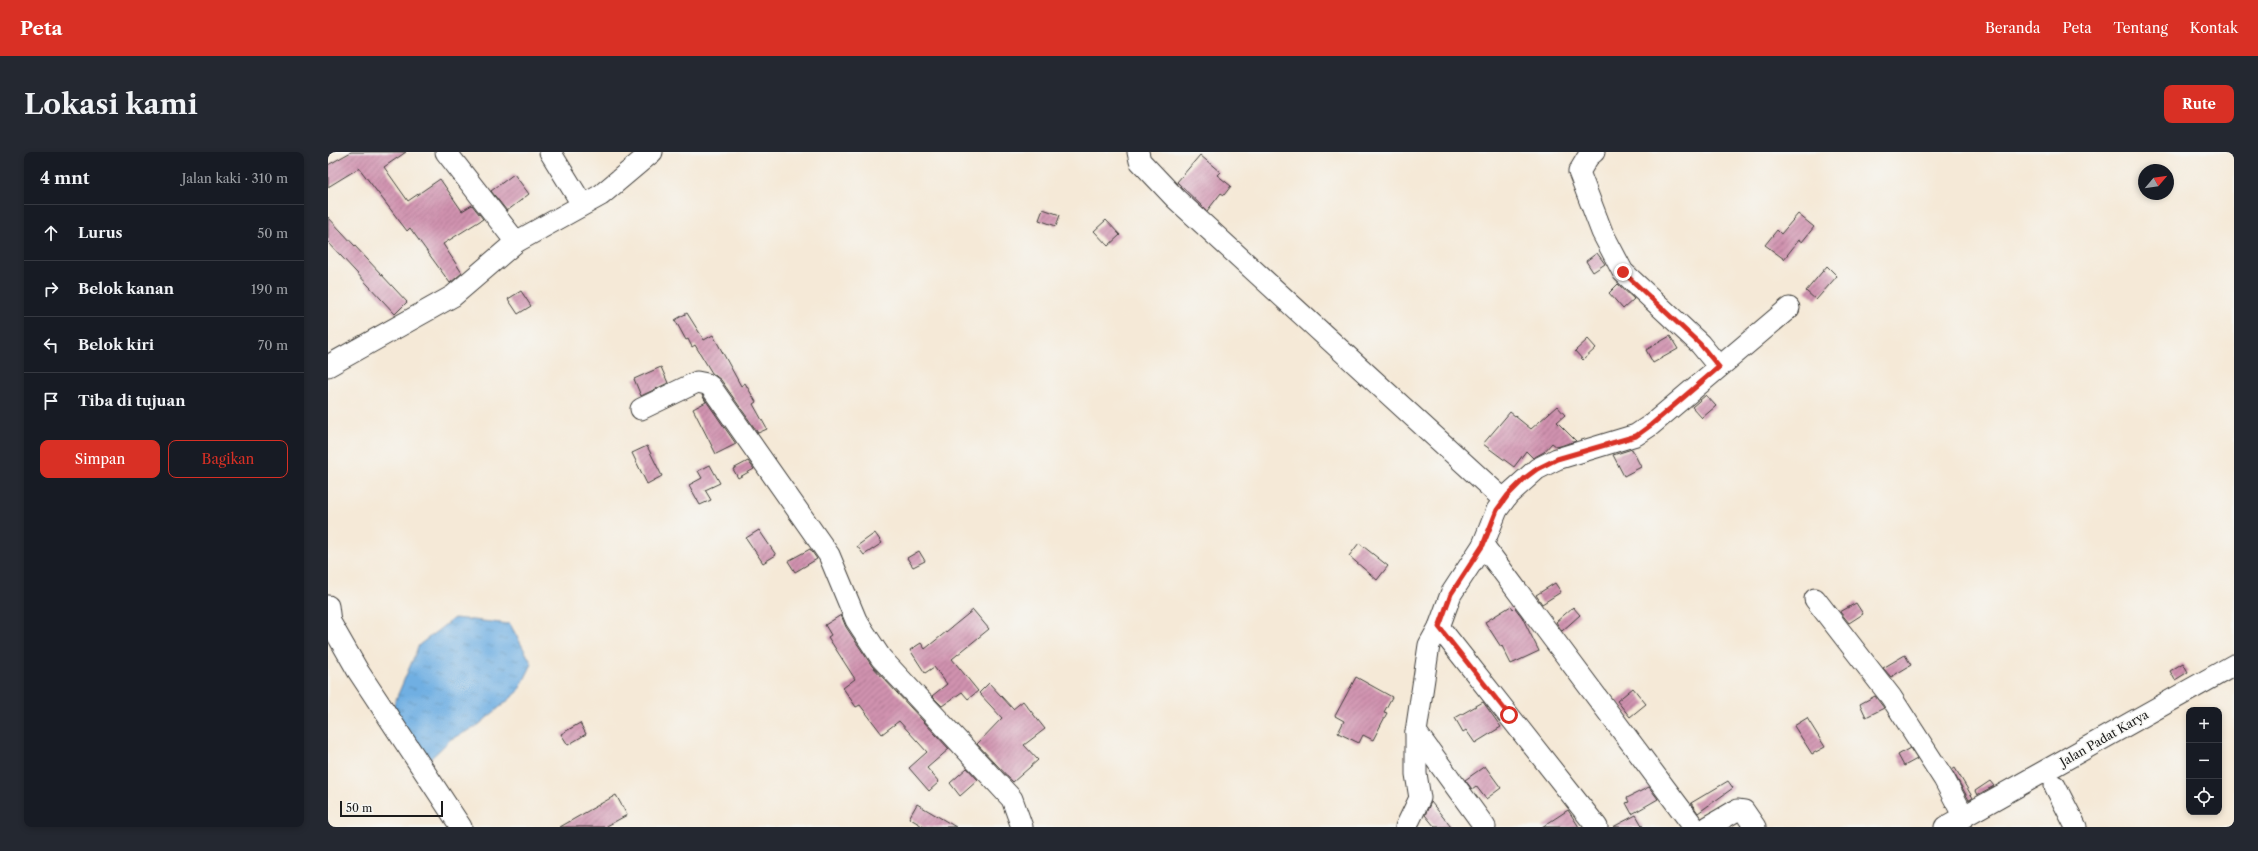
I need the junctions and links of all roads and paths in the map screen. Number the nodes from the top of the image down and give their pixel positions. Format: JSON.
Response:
{"nodes":[{"id":1,"x":446,"y":152,"type":"edge"},
{"id":2,"x":550,"y":152,"type":"edge"},
{"id":3,"x":652,"y":152,"type":"edge"},
{"id":4,"x":1138,"y":152,"type":"edge"},
{"id":5,"x":1594,"y":152,"type":"edge"},
{"id":6,"x":582,"y":204,"type":"junction"},
{"id":7,"x":516,"y":242,"type":"junction"},
{"id":8,"x":1789,"y":308,"type":"dead end"},
{"id":9,"x":328,"y":366,"type":"edge"},
{"id":10,"x":1719,"y":367,"type":"junction"},
{"id":11,"x":641,"y":409,"type":"dead end"},
{"id":12,"x":1504,"y":500,"type":"junction"},
{"id":13,"x":1483,"y":545,"type":"junction"},
{"id":14,"x":1815,"y":599,"type":"dead end"},
{"id":15,"x":328,"y":606,"type":"edge"},
{"id":16,"x":1439,"y":627,"type":"junction"},
{"id":17,"x":2234,"y":665,"type":"edge"},
{"id":18,"x":1416,"y":732,"type":"junction"},
{"id":19,"x":2055,"y":786,"type":"dead end"},
{"id":20,"x":1974,"y":819,"type":"edge"},
{"id":21,"x":461,"y":827,"type":"edge"},
{"id":22,"x":1022,"y":827,"type":"edge"},
{"id":23,"x":1406,"y":827,"type":"edge"},
{"id":24,"x":1485,"y":827,"type":"edge"},
{"id":25,"x":1597,"y":827,"type":"edge"},
{"id":26,"x":1694,"y":827,"type":"edge"},
{"id":27,"x":1708,"y":827,"type":"edge"},
{"id":28,"x":1755,"y":827,"type":"edge"},
{"id":29,"x":1945,"y":827,"type":"edge"},
{"id":30,"x":2076,"y":827,"type":"edge"}],
"edges":[{"from":1,"to":7,"type":"street"},
{"from":2,"to":6,"type":"street"},
{"from":3,"to":6,"type":"street"},
{"from":4,"to":12,"type":"street"},
{"from":5,"to":10,"type":"street"},
{"from":6,"to":7,"type":"street"},
{"from":7,"to":9,"type":"street"},
{"from":8,"to":10,"type":"street"},
{"from":10,"to":12,"type":"street"},
{"from":11,"to":22,"type":"street"},
{"from":12,"to":13,"type":"street"},
{"from":13,"to":16,"type":"street"},
{"from":13,"to":26,"type":"street"},
{"from":14,"to":20,"type":"street"},
{"from":15,"to":21,"type":"street"},
{"from":16,"to":18,"type":"street"},
{"from":16,"to":25,"type":"street"},
{"from":17,"to":20,"type":"street","name":"Jalan Padat Karya"},
{"from":18,"to":23,"type":"street"},
{"from":18,"to":24,"type":"street"},
{"from":19,"to":30,"type":"street"},
{"from":20,"to":29,"type":"street","name":"Jalan Padat Karya"},
{"from":27,"to":28,"type":"street"}]}
